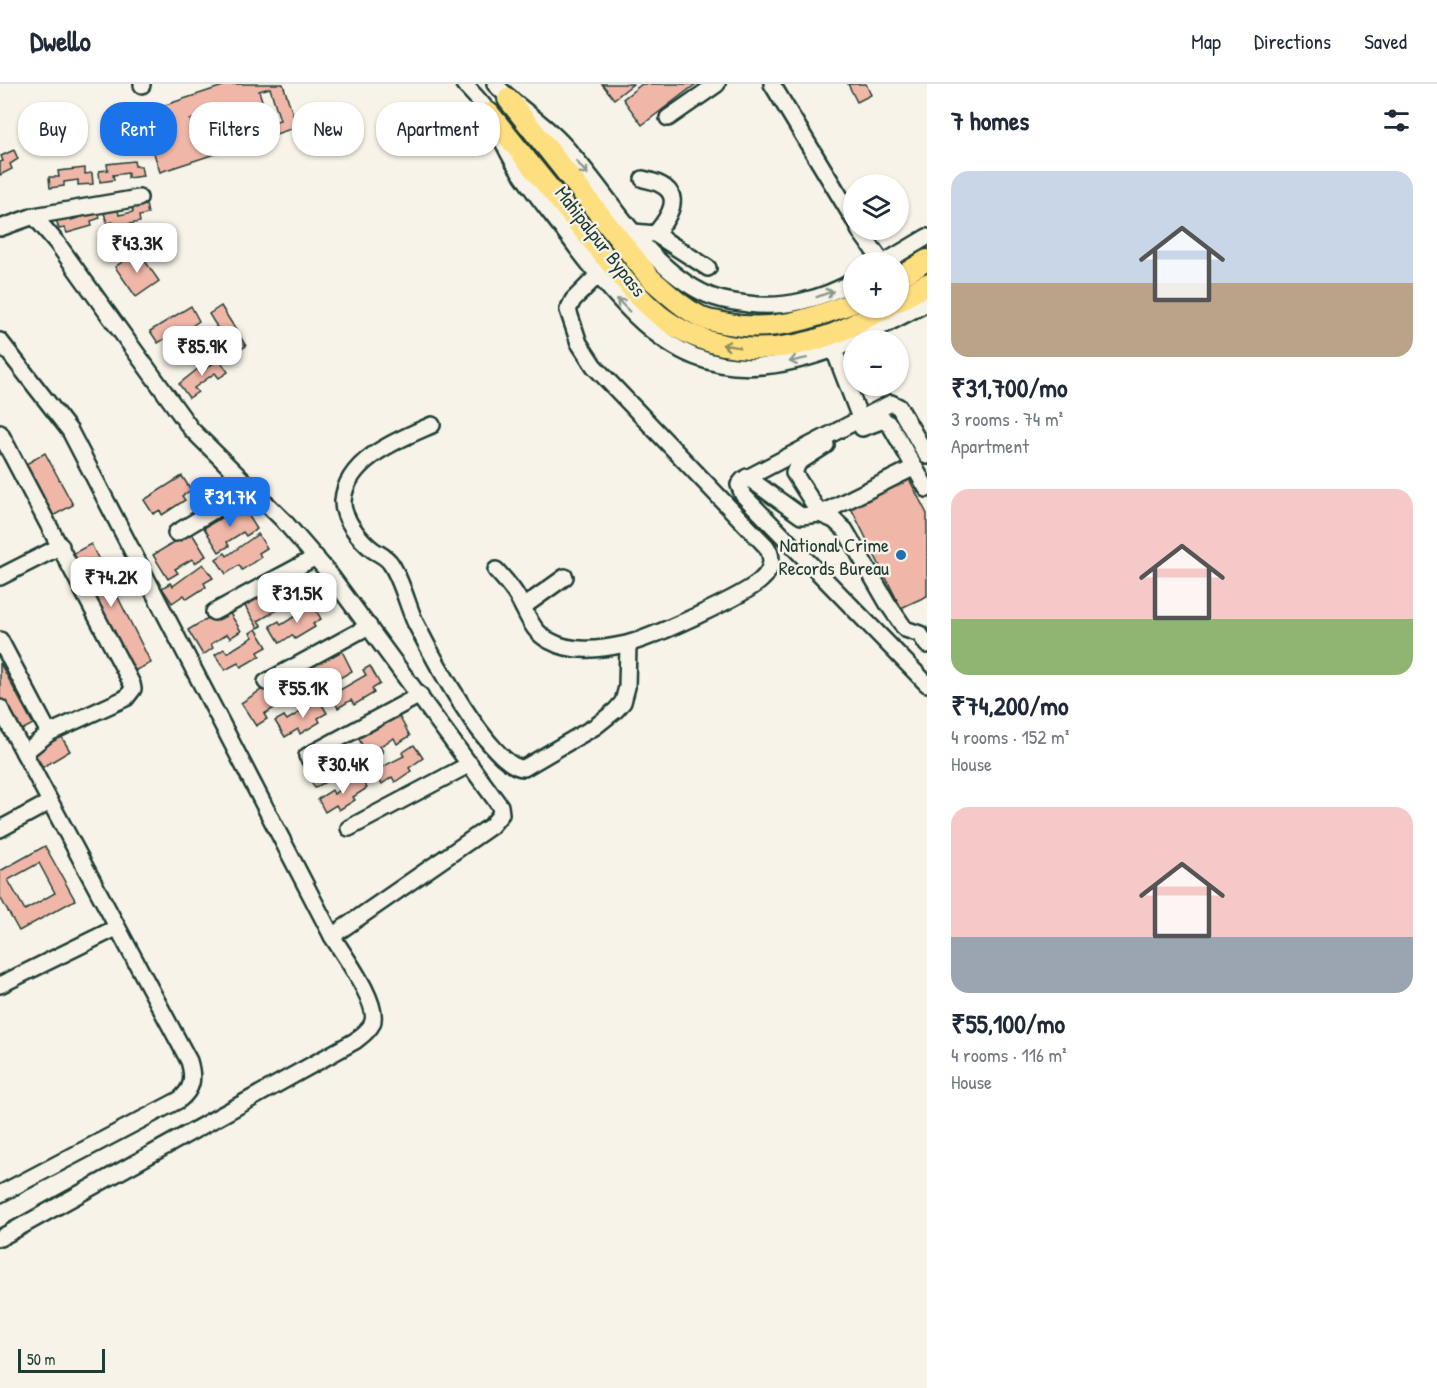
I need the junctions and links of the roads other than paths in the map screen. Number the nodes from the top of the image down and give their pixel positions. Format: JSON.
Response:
{"nodes":[{"id":1,"x":464,"y":84,"type":"edge"},
{"id":2,"x":717,"y":84,"type":"edge"},
{"id":3,"x":772,"y":84,"type":"edge"},
{"id":4,"x":501,"y":91,"type":"edge"},
{"id":5,"x":480,"y":102,"type":"edge"},
{"id":6,"x":668,"y":118,"type":"dead end"},
{"id":7,"x":500,"y":126,"type":"edge"},
{"id":8,"x":500,"y":135,"type":"edge"},
{"id":9,"x":643,"y":179,"type":"dead end"},
{"id":10,"x":139,"y":198,"type":"dead end"},
{"id":11,"x":843,"y":202,"type":"edge"},
{"id":12,"x":34,"y":216,"type":"junction"},
{"id":13,"x":0,"y":228,"type":"edge"},
{"id":14,"x":634,"y":232,"type":"junction"},
{"id":15,"x":656,"y":234,"type":"junction"},
{"id":16,"x":927,"y":237,"type":"edge"},
{"id":17,"x":867,"y":240,"type":"edge"},
{"id":18,"x":876,"y":252,"type":"edge"},
{"id":19,"x":901,"y":252,"type":"edge"},
{"id":20,"x":927,"y":260,"type":"edge"},
{"id":21,"x":708,"y":268,"type":"dead end"},
{"id":22,"x":909,"y":271,"type":"edge"},
{"id":23,"x":598,"y":275,"type":"junction"},
{"id":24,"x":927,"y":284,"type":"edge"},
{"id":25,"x":843,"y":286,"type":"edge"},
{"id":26,"x":909,"y":295,"type":"edge"},
{"id":27,"x":927,"y":303,"type":"edge"},
{"id":28,"x":843,"y":307,"type":"edge"},
{"id":29,"x":866,"y":318,"type":"edge"},
{"id":30,"x":875,"y":330,"type":"edge"},
{"id":31,"x":0,"y":341,"type":"edge"},
{"id":32,"x":843,"y":346,"type":"edge"},
{"id":33,"x":834,"y":350,"type":"junction"},
{"id":34,"x":860,"y":418,"type":"junction"},
{"id":35,"x":432,"y":425,"type":"dead end"},
{"id":36,"x":0,"y":433,"type":"edge"},
{"id":37,"x":927,"y":456,"type":"edge"},
{"id":38,"x":915,"y":467,"type":"junction"},
{"id":39,"x":747,"y":477,"type":"junction"},
{"id":40,"x":251,"y":488,"type":"junction"},
{"id":41,"x":927,"y":489,"type":"edge"},
{"id":42,"x":820,"y":514,"type":"junction"},
{"id":43,"x":176,"y":533,"type":"dead end"},
{"id":44,"x":61,"y":546,"type":"junction"},
{"id":45,"x":316,"y":557,"type":"junction"},
{"id":46,"x":496,"y":570,"type":"dead end"},
{"id":47,"x":0,"y":577,"type":"edge"},
{"id":48,"x":565,"y":577,"type":"dead end"},
{"id":49,"x":523,"y":607,"type":"junction"},
{"id":50,"x":214,"y":612,"type":"dead end"},
{"id":51,"x":369,"y":626,"type":"junction"},
{"id":52,"x":0,"y":640,"type":"edge"},
{"id":53,"x":628,"y":644,"type":"junction"},
{"id":54,"x":927,"y":645,"type":"edge"},
{"id":55,"x":266,"y":682,"type":"dead end"},
{"id":56,"x":927,"y":684,"type":"edge"},
{"id":57,"x":420,"y":695,"type":"junction"},
{"id":58,"x":0,"y":708,"type":"edge"},
{"id":59,"x":49,"y":733,"type":"junction"},
{"id":60,"x":24,"y":753,"type":"junction"},
{"id":61,"x":307,"y":756,"type":"dead end"},
{"id":62,"x":470,"y":764,"type":"junction"},
{"id":63,"x":50,"y":802,"type":"junction"},
{"id":64,"x":349,"y":828,"type":"dead end"},
{"id":65,"x":0,"y":829,"type":"edge"},
{"id":66,"x":116,"y":928,"type":"junction"},
{"id":67,"x":332,"y":936,"type":"junction"},
{"id":68,"x":0,"y":985,"type":"edge"},
{"id":69,"x":0,"y":1194,"type":"edge"},
{"id":70,"x":0,"y":1238,"type":"edge"}],
"edges":[{"from":1,"to":5,"type":"street","name":"Mahipalpur Bypass"},
{"from":2,"to":6,"type":"street"},
{"from":3,"to":11,"type":"street"},
{"from":4,"to":14,"type":"street","name":"Mahipalpur Bypass","one_way":true},
{"from":4,"to":28,"type":"main road"},
{"from":29,"to":7,"type":"main road","one_way":true},
{"from":8,"to":23,"type":"street","name":"Mahipalpur Bypass"},
{"from":9,"to":15,"type":"street"},
{"from":10,"to":12,"type":"street"},
{"from":12,"to":13,"type":"street"},
{"from":12,"to":40,"type":"street"},
{"from":14,"to":15,"type":"street"},
{"from":14,"to":25,"type":"street","name":"Mahipalpur Bypass","one_way":true},
{"from":15,"to":21,"type":"street"},
{"from":16,"to":19,"type":"street"},
{"from":17,"to":18,"type":"street"},
{"from":20,"to":22,"type":"main road"},
{"from":33,"to":23,"type":"street","name":"Mahipalpur Bypass","one_way":true},
{"from":23,"to":53,"type":"street"},
{"from":24,"to":26,"type":"main road"},
{"from":27,"to":30,"type":"street","name":"Mahipalpur Bypass"},
{"from":31,"to":67,"type":"street"},
{"from":32,"to":33,"type":"street","name":"Mahipalpur Bypass"},
{"from":33,"to":34,"type":"street"},
{"from":34,"to":37,"type":"street"},
{"from":34,"to":39,"type":"street"},
{"from":35,"to":53,"type":"street"},
{"from":36,"to":44,"type":"street"},
{"from":38,"to":41,"type":"street"},
{"from":38,"to":42,"type":"street"},
{"from":38,"to":42,"type":"street"},
{"from":39,"to":42,"type":"street"},
{"from":39,"to":56,"type":"street"},
{"from":40,"to":43,"type":"street"},
{"from":40,"to":45,"type":"street"},
{"from":42,"to":54,"type":"street"},
{"from":44,"to":47,"type":"street"},
{"from":44,"to":59,"type":"street"},
{"from":45,"to":50,"type":"street"},
{"from":45,"to":51,"type":"street"},
{"from":46,"to":49,"type":"street"},
{"from":48,"to":49,"type":"street"},
{"from":49,"to":53,"type":"street"},
{"from":51,"to":55,"type":"street"},
{"from":51,"to":57,"type":"street"},
{"from":52,"to":59,"type":"street"},
{"from":57,"to":61,"type":"street"},
{"from":57,"to":62,"type":"street"},
{"from":58,"to":60,"type":"street"},
{"from":59,"to":60,"type":"street"},
{"from":60,"to":63,"type":"street"},
{"from":62,"to":64,"type":"street"},
{"from":62,"to":67,"type":"street"},
{"from":63,"to":65,"type":"street"},
{"from":63,"to":66,"type":"street"},
{"from":66,"to":68,"type":"street"},
{"from":66,"to":69,"type":"street"},
{"from":67,"to":70,"type":"street"}]}
